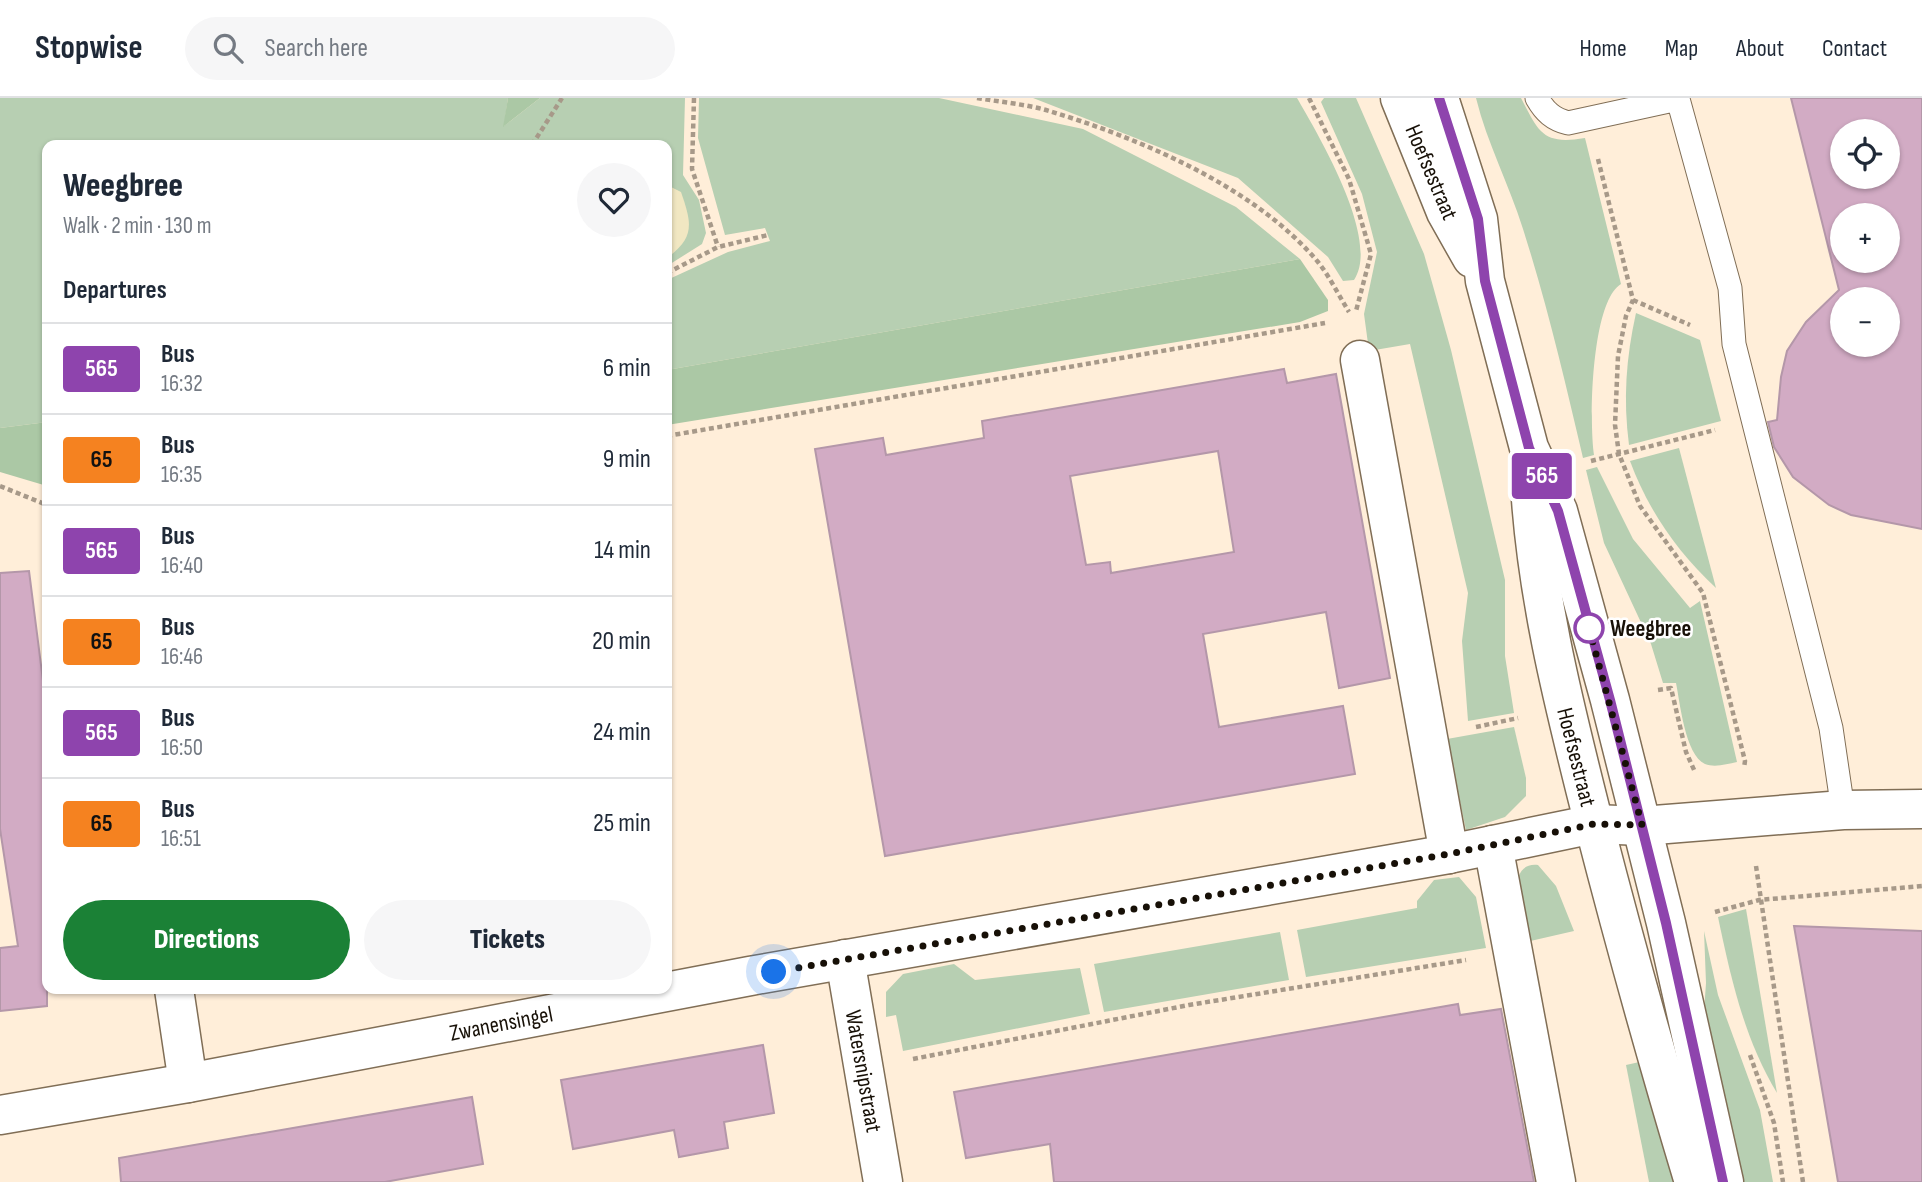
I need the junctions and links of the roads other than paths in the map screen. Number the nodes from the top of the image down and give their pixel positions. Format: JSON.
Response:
{"nodes":[{"id":1,"x":1400,"y":98,"type":"edge"},
{"id":2,"x":1438,"y":98,"type":"edge"},
{"id":3,"x":1537,"y":98,"type":"edge"},
{"id":4,"x":1485,"y":281,"type":"junction"},
{"id":5,"x":1360,"y":360,"type":"road end"},
{"id":6,"x":1529,"y":448,"type":"junction"},
{"id":7,"x":1922,"y":809,"type":"edge"},
{"id":8,"x":1843,"y":810,"type":"junction"},
{"id":9,"x":1594,"y":824,"type":"junction"},
{"id":10,"x":1642,"y":825,"type":"junction"},
{"id":11,"x":1493,"y":845,"type":"junction"},
{"id":12,"x":1449,"y":854,"type":"junction"},
{"id":13,"x":845,"y":959,"type":"junction"},
{"id":14,"x":672,"y":992,"type":"edge"},
{"id":15,"x":175,"y":994,"type":"edge"},
{"id":16,"x":660,"y":994,"type":"edge"},
{"id":17,"x":188,"y":1083,"type":"junction"},
{"id":18,"x":0,"y":1115,"type":"edge"},
{"id":19,"x":883,"y":1182,"type":"edge"},
{"id":20,"x":1556,"y":1182,"type":"edge"},
{"id":21,"x":1695,"y":1182,"type":"edge"},
{"id":22,"x":1724,"y":1182,"type":"edge"}],
"edges":[{"from":1,"to":4,"type":"street","name":"Hoefsestraat"},
{"from":2,"to":4,"type":"street","name":"Hoefsestraat"},
{"from":3,"to":8,"type":"lane"},
{"from":4,"to":6,"type":"street","name":"Hoefsestraat"},
{"from":5,"to":12,"type":"street"},
{"from":6,"to":9,"type":"street","name":"Hoefsestraat"},
{"from":6,"to":10,"type":"street","name":"Hoefsestraat"},
{"from":7,"to":8,"type":"street"},
{"from":8,"to":10,"type":"street"},
{"from":9,"to":10,"type":"street","name":"Zwanensingel"},
{"from":9,"to":11,"type":"street","name":"Zwanensingel"},
{"from":9,"to":21,"type":"street","name":"Hoefsestraat"},
{"from":10,"to":22,"type":"street","name":"Hoefsestraat"},
{"from":11,"to":12,"type":"street","name":"Zwanensingel"},
{"from":11,"to":20,"type":"street"},
{"from":12,"to":13,"type":"street","name":"Zwanensingel"},
{"from":13,"to":14,"type":"street","name":"Zwanensingel"},
{"from":13,"to":19,"type":"street","name":"Watersnipstraat"},
{"from":15,"to":17,"type":"street"},
{"from":16,"to":17,"type":"street","name":"Zwanensingel"},
{"from":17,"to":18,"type":"street","name":"Zwanensingel"}]}
